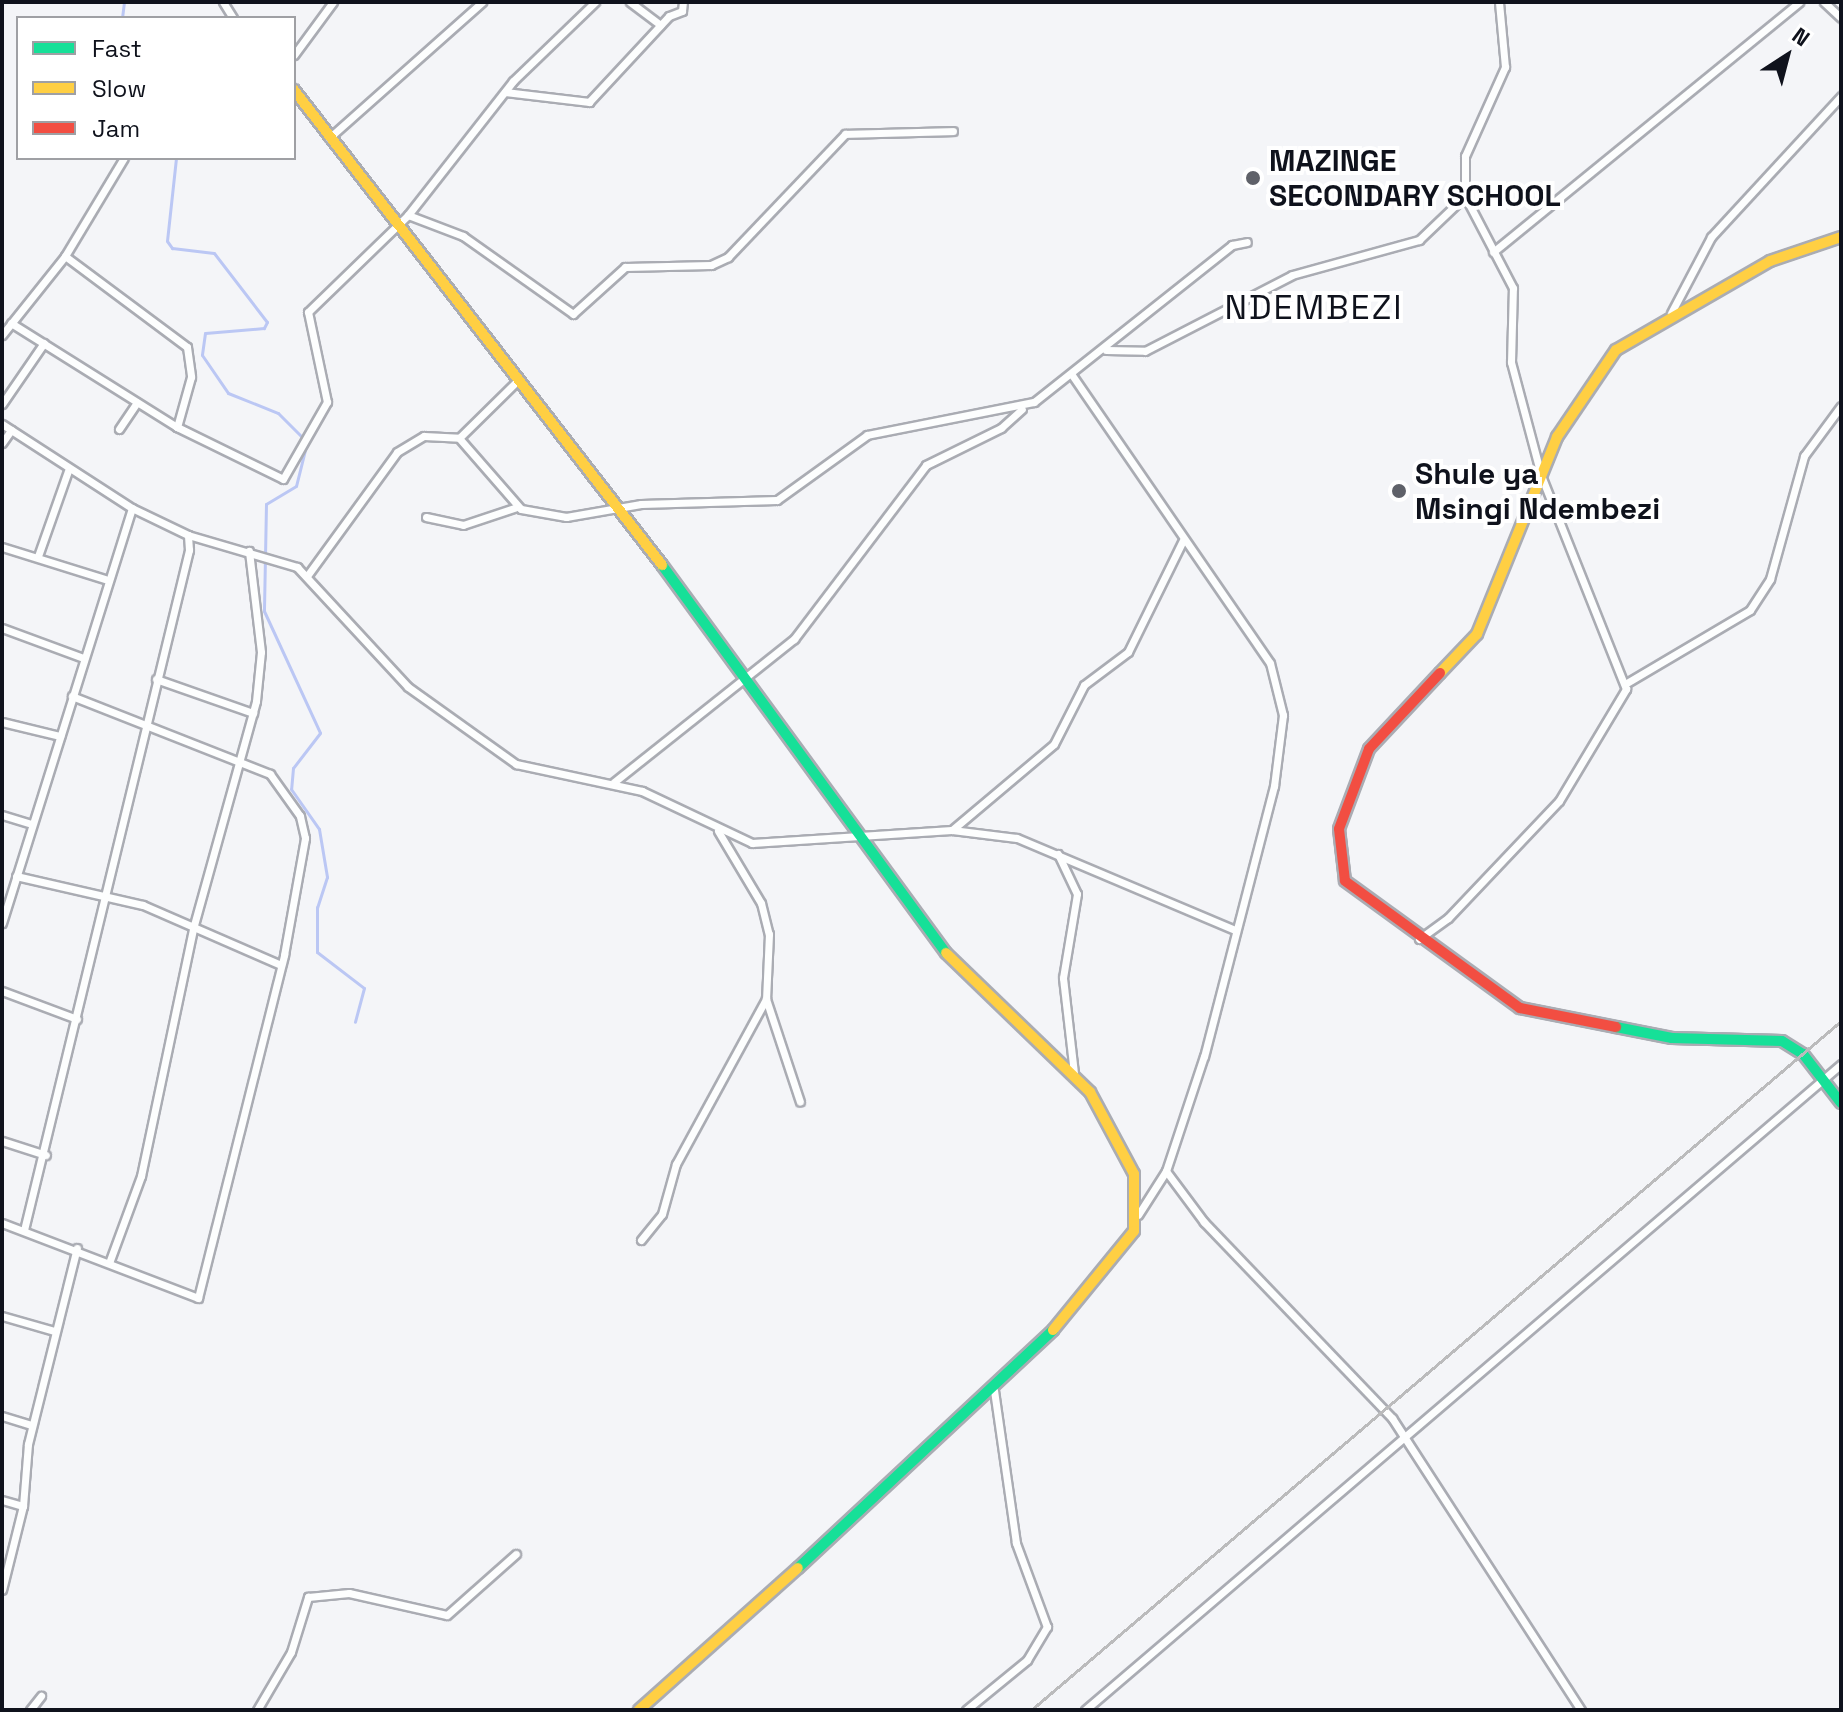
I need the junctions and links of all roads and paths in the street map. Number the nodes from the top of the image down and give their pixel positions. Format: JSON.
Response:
{"nodes":[{"id":1,"x":333,"y":2,"type":"edge"},
{"id":2,"x":482,"y":2,"type":"edge"},
{"id":3,"x":595,"y":2,"type":"edge"},
{"id":4,"x":630,"y":2,"type":"edge"},
{"id":5,"x":683,"y":2,"type":"edge"},
{"id":6,"x":1499,"y":2,"type":"edge"},
{"id":7,"x":1799,"y":2,"type":"edge"},
{"id":8,"x":1824,"y":2,"type":"edge"},
{"id":9,"x":1841,"y":18,"type":"edge"},
{"id":10,"x":660,"y":25,"type":"junction"},
{"id":11,"x":296,"y":52,"type":"edge"},
{"id":12,"x":505,"y":92,"type":"junction"},
{"id":13,"x":296,"y":93,"type":"edge"},
{"id":14,"x":1841,"y":96,"type":"edge"},
{"id":15,"x":953,"y":131,"type":"dead end"},
{"id":16,"x":329,"y":138,"type":"junction"},
{"id":17,"x":123,"y":160,"type":"edge"},
{"id":18,"x":1465,"y":196,"type":"junction"},
{"id":19,"x":408,"y":215,"type":"junction"},
{"id":20,"x":397,"y":226,"type":"junction"},
{"id":21,"x":1841,"y":237,"type":"edge"},
{"id":22,"x":1247,"y":242,"type":"dead end"},
{"id":23,"x":1493,"y":252,"type":"junction"},
{"id":24,"x":65,"y":256,"type":"junction"},
{"id":25,"x":1671,"y":313,"type":"junction"},
{"id":26,"x":11,"y":323,"type":"junction"},
{"id":27,"x":2,"y":335,"type":"edge"},
{"id":28,"x":44,"y":343,"type":"junction"},
{"id":29,"x":1106,"y":350,"type":"junction"},
{"id":30,"x":1072,"y":375,"type":"junction"},
{"id":31,"x":515,"y":383,"type":"junction"},
{"id":32,"x":137,"y":402,"type":"junction"},
{"id":33,"x":2,"y":404,"type":"edge"},
{"id":34,"x":1841,"y":406,"type":"edge"},
{"id":35,"x":1024,"y":407,"type":"junction"},
{"id":36,"x":2,"y":424,"type":"edge"},
{"id":37,"x":177,"y":427,"type":"junction"},
{"id":38,"x":119,"y":429,"type":"dead end"},
{"id":39,"x":11,"y":430,"type":"junction"},
{"id":40,"x":459,"y":438,"type":"junction"},
{"id":41,"x":2,"y":443,"type":"edge"},
{"id":42,"x":68,"y":471,"type":"junction"},
{"id":43,"x":1541,"y":475,"type":"junction"},
{"id":44,"x":517,"y":507,"type":"junction"},
{"id":45,"x":132,"y":508,"type":"junction"},
{"id":46,"x":611,"y":509,"type":"junction"},
{"id":47,"x":426,"y":517,"type":"dead end"},
{"id":48,"x":188,"y":535,"type":"junction"},
{"id":49,"x":1183,"y":540,"type":"junction"},
{"id":50,"x":2,"y":547,"type":"edge"},
{"id":51,"x":249,"y":551,"type":"junction"},
{"id":52,"x":38,"y":556,"type":"junction"},
{"id":53,"x":307,"y":576,"type":"junction"},
{"id":54,"x":105,"y":579,"type":"junction"},
{"id":55,"x":2,"y":628,"type":"edge"},
{"id":56,"x":83,"y":658,"type":"junction"},
{"id":57,"x":156,"y":679,"type":"junction"},
{"id":58,"x":747,"y":679,"type":"junction"},
{"id":59,"x":1625,"y":684,"type":"junction"},
{"id":60,"x":72,"y":696,"type":"junction"},
{"id":61,"x":253,"y":713,"type":"junction"},
{"id":62,"x":2,"y":722,"type":"edge"},
{"id":63,"x":144,"y":724,"type":"junction"},
{"id":64,"x":60,"y":736,"type":"junction"},
{"id":65,"x":240,"y":762,"type":"junction"},
{"id":66,"x":614,"y":782,"type":"junction"},
{"id":67,"x":2,"y":815,"type":"edge"},
{"id":68,"x":31,"y":824,"type":"junction"},
{"id":69,"x":718,"y":830,"type":"junction"},
{"id":70,"x":952,"y":830,"type":"junction"},
{"id":71,"x":863,"y":836,"type":"junction"},
{"id":72,"x":1057,"y":852,"type":"junction"},
{"id":73,"x":16,"y":876,"type":"junction"},
{"id":74,"x":6,"y":895,"type":"edge"},
{"id":75,"x":109,"y":896,"type":"junction"},
{"id":76,"x":2,"y":923,"type":"edge"},
{"id":77,"x":194,"y":925,"type":"junction"},
{"id":78,"x":1235,"y":930,"type":"junction"},
{"id":79,"x":1419,"y":939,"type":"junction"},
{"id":80,"x":281,"y":965,"type":"junction"},
{"id":81,"x":2,"y":991,"type":"edge"},
{"id":82,"x":766,"y":999,"type":"junction"},
{"id":83,"x":77,"y":1019,"type":"junction"},
{"id":84,"x":1841,"y":1064,"type":"edge"},
{"id":85,"x":1074,"y":1073,"type":"junction"},
{"id":86,"x":1820,"y":1084,"type":"junction"},
{"id":87,"x":800,"y":1102,"type":"dead end"},
{"id":88,"x":1841,"y":1103,"type":"edge"},
{"id":89,"x":2,"y":1141,"type":"edge"},
{"id":90,"x":46,"y":1155,"type":"junction"},
{"id":91,"x":1166,"y":1171,"type":"junction"},
{"id":92,"x":1138,"y":1215,"type":"junction"},
{"id":93,"x":2,"y":1223,"type":"edge"},
{"id":94,"x":24,"y":1230,"type":"junction"},
{"id":95,"x":641,"y":1240,"type":"dead end"},
{"id":96,"x":77,"y":1248,"type":"junction"},
{"id":97,"x":109,"y":1263,"type":"junction"},
{"id":98,"x":2,"y":1316,"type":"edge"},
{"id":99,"x":54,"y":1331,"type":"junction"},
{"id":100,"x":994,"y":1390,"type":"junction"},
{"id":101,"x":2,"y":1416,"type":"edge"},
{"id":102,"x":32,"y":1425,"type":"junction"},
{"id":103,"x":1405,"y":1437,"type":"junction"},
{"id":104,"x":2,"y":1500,"type":"edge"},
{"id":105,"x":23,"y":1506,"type":"junction"},
{"id":106,"x":516,"y":1554,"type":"dead end"},
{"id":107,"x":2,"y":1590,"type":"edge"},
{"id":108,"x":41,"y":1696,"type":"dead end"},
{"id":109,"x":30,"y":1710,"type":"edge"},
{"id":110,"x":257,"y":1710,"type":"edge"},
{"id":111,"x":639,"y":1710,"type":"edge"},
{"id":112,"x":966,"y":1710,"type":"edge"},
{"id":113,"x":1085,"y":1710,"type":"edge"},
{"id":114,"x":1581,"y":1710,"type":"edge"}],
"edges":[{"from":1,"to":11,"type":"street"},
{"from":2,"to":16,"type":"street"},
{"from":3,"to":12,"type":"street"},
{"from":4,"to":10,"type":"street"},
{"from":5,"to":10,"type":"street"},
{"from":6,"to":18,"type":"street"},
{"from":7,"to":23,"type":"street"},
{"from":8,"to":9,"type":"street"},
{"from":10,"to":12,"type":"street"},
{"from":12,"to":19,"type":"street"},
{"from":13,"to":16,"type":"street"},
{"from":14,"to":25,"type":"street"},
{"from":15,"to":19,"type":"street"},
{"from":16,"to":20,"type":"street"},
{"from":17,"to":24,"type":"street"},
{"from":18,"to":23,"type":"street"},
{"from":18,"to":29,"type":"street"},
{"from":19,"to":20,"type":"street"},
{"from":20,"to":31,"type":"street"},
{"from":20,"to":37,"type":"street"},
{"from":21,"to":25,"type":"street"},
{"from":22,"to":29,"type":"street"},
{"from":23,"to":43,"type":"street"},
{"from":24,"to":26,"type":"street"},
{"from":24,"to":37,"type":"street"},
{"from":25,"to":43,"type":"street"},
{"from":26,"to":27,"type":"street"},
{"from":26,"to":28,"type":"street"},
{"from":28,"to":32,"type":"street"},
{"from":28,"to":33,"type":"street"},
{"from":29,"to":30,"type":"street"},
{"from":30,"to":35,"type":"street"},
{"from":30,"to":49,"type":"street"},
{"from":31,"to":40,"type":"street"},
{"from":31,"to":46,"type":"street"},
{"from":32,"to":37,"type":"street"},
{"from":32,"to":38,"type":"street"},
{"from":34,"to":59,"type":"street"},
{"from":35,"to":46,"type":"street"},
{"from":35,"to":58,"type":"street"},
{"from":36,"to":39,"type":"street"},
{"from":39,"to":41,"type":"street"},
{"from":39,"to":42,"type":"street"},
{"from":40,"to":44,"type":"street"},
{"from":40,"to":53,"type":"street"},
{"from":42,"to":45,"type":"street"},
{"from":42,"to":52,"type":"street"},
{"from":43,"to":59,"type":"street"},
{"from":43,"to":79,"type":"street"},
{"from":44,"to":46,"type":"street"},
{"from":44,"to":47,"type":"street"},
{"from":45,"to":48,"type":"street"},
{"from":45,"to":54,"type":"street"},
{"from":46,"to":58,"type":"street"},
{"from":48,"to":51,"type":"street"},
{"from":48,"to":57,"type":"street"},
{"from":49,"to":70,"type":"street"},
{"from":49,"to":78,"type":"street"},
{"from":50,"to":52,"type":"street"},
{"from":51,"to":53,"type":"street"},
{"from":51,"to":61,"type":"street"},
{"from":52,"to":54,"type":"street"},
{"from":53,"to":66,"type":"street"},
{"from":54,"to":56,"type":"street"},
{"from":55,"to":56,"type":"street"},
{"from":56,"to":60,"type":"street"},
{"from":57,"to":61,"type":"street"},
{"from":57,"to":63,"type":"street"},
{"from":58,"to":66,"type":"street"},
{"from":58,"to":71,"type":"street"},
{"from":59,"to":79,"type":"street"},
{"from":60,"to":63,"type":"street"},
{"from":60,"to":64,"type":"street"},
{"from":61,"to":65,"type":"street"},
{"from":62,"to":64,"type":"street"},
{"from":63,"to":65,"type":"street"},
{"from":63,"to":75,"type":"street"},
{"from":64,"to":68,"type":"street"},
{"from":65,"to":77,"type":"street"},
{"from":65,"to":80,"type":"street"},
{"from":66,"to":69,"type":"street"},
{"from":67,"to":68,"type":"street"},
{"from":68,"to":73,"type":"street"},
{"from":69,"to":71,"type":"street"},
{"from":69,"to":82,"type":"street"},
{"from":70,"to":71,"type":"street"},
{"from":70,"to":72,"type":"street"},
{"from":71,"to":85,"type":"street"},
{"from":72,"to":78,"type":"street"},
{"from":72,"to":85,"type":"street"},
{"from":73,"to":74,"type":"street"},
{"from":73,"to":75,"type":"street"},
{"from":74,"to":76,"type":"street"},
{"from":75,"to":77,"type":"street"},
{"from":75,"to":83,"type":"street"},
{"from":77,"to":80,"type":"street"},
{"from":77,"to":97,"type":"street"},
{"from":78,"to":91,"type":"street"},
{"from":79,"to":86,"type":"street"},
{"from":80,"to":97,"type":"street"},
{"from":81,"to":83,"type":"street"},
{"from":82,"to":87,"type":"street"},
{"from":82,"to":95,"type":"street"},
{"from":83,"to":90,"type":"street"},
{"from":84,"to":86,"type":"street"},
{"from":85,"to":92,"type":"street"},
{"from":86,"to":88,"type":"street"},
{"from":86,"to":103,"type":"street"},
{"from":89,"to":90,"type":"street"},
{"from":90,"to":94,"type":"street"},
{"from":91,"to":92,"type":"street"},
{"from":91,"to":103,"type":"street"},
{"from":92,"to":100,"type":"street"},
{"from":93,"to":94,"type":"street"},
{"from":94,"to":96,"type":"street"},
{"from":96,"to":97,"type":"street"},
{"from":96,"to":99,"type":"street"},
{"from":98,"to":99,"type":"street"},
{"from":99,"to":102,"type":"street"},
{"from":100,"to":111,"type":"street"},
{"from":100,"to":112,"type":"street"},
{"from":101,"to":102,"type":"street"},
{"from":102,"to":105,"type":"street"},
{"from":103,"to":113,"type":"street"},
{"from":103,"to":114,"type":"street"},
{"from":104,"to":105,"type":"street"},
{"from":105,"to":107,"type":"street"},
{"from":106,"to":110,"type":"street"},
{"from":108,"to":109,"type":"street"}]}
